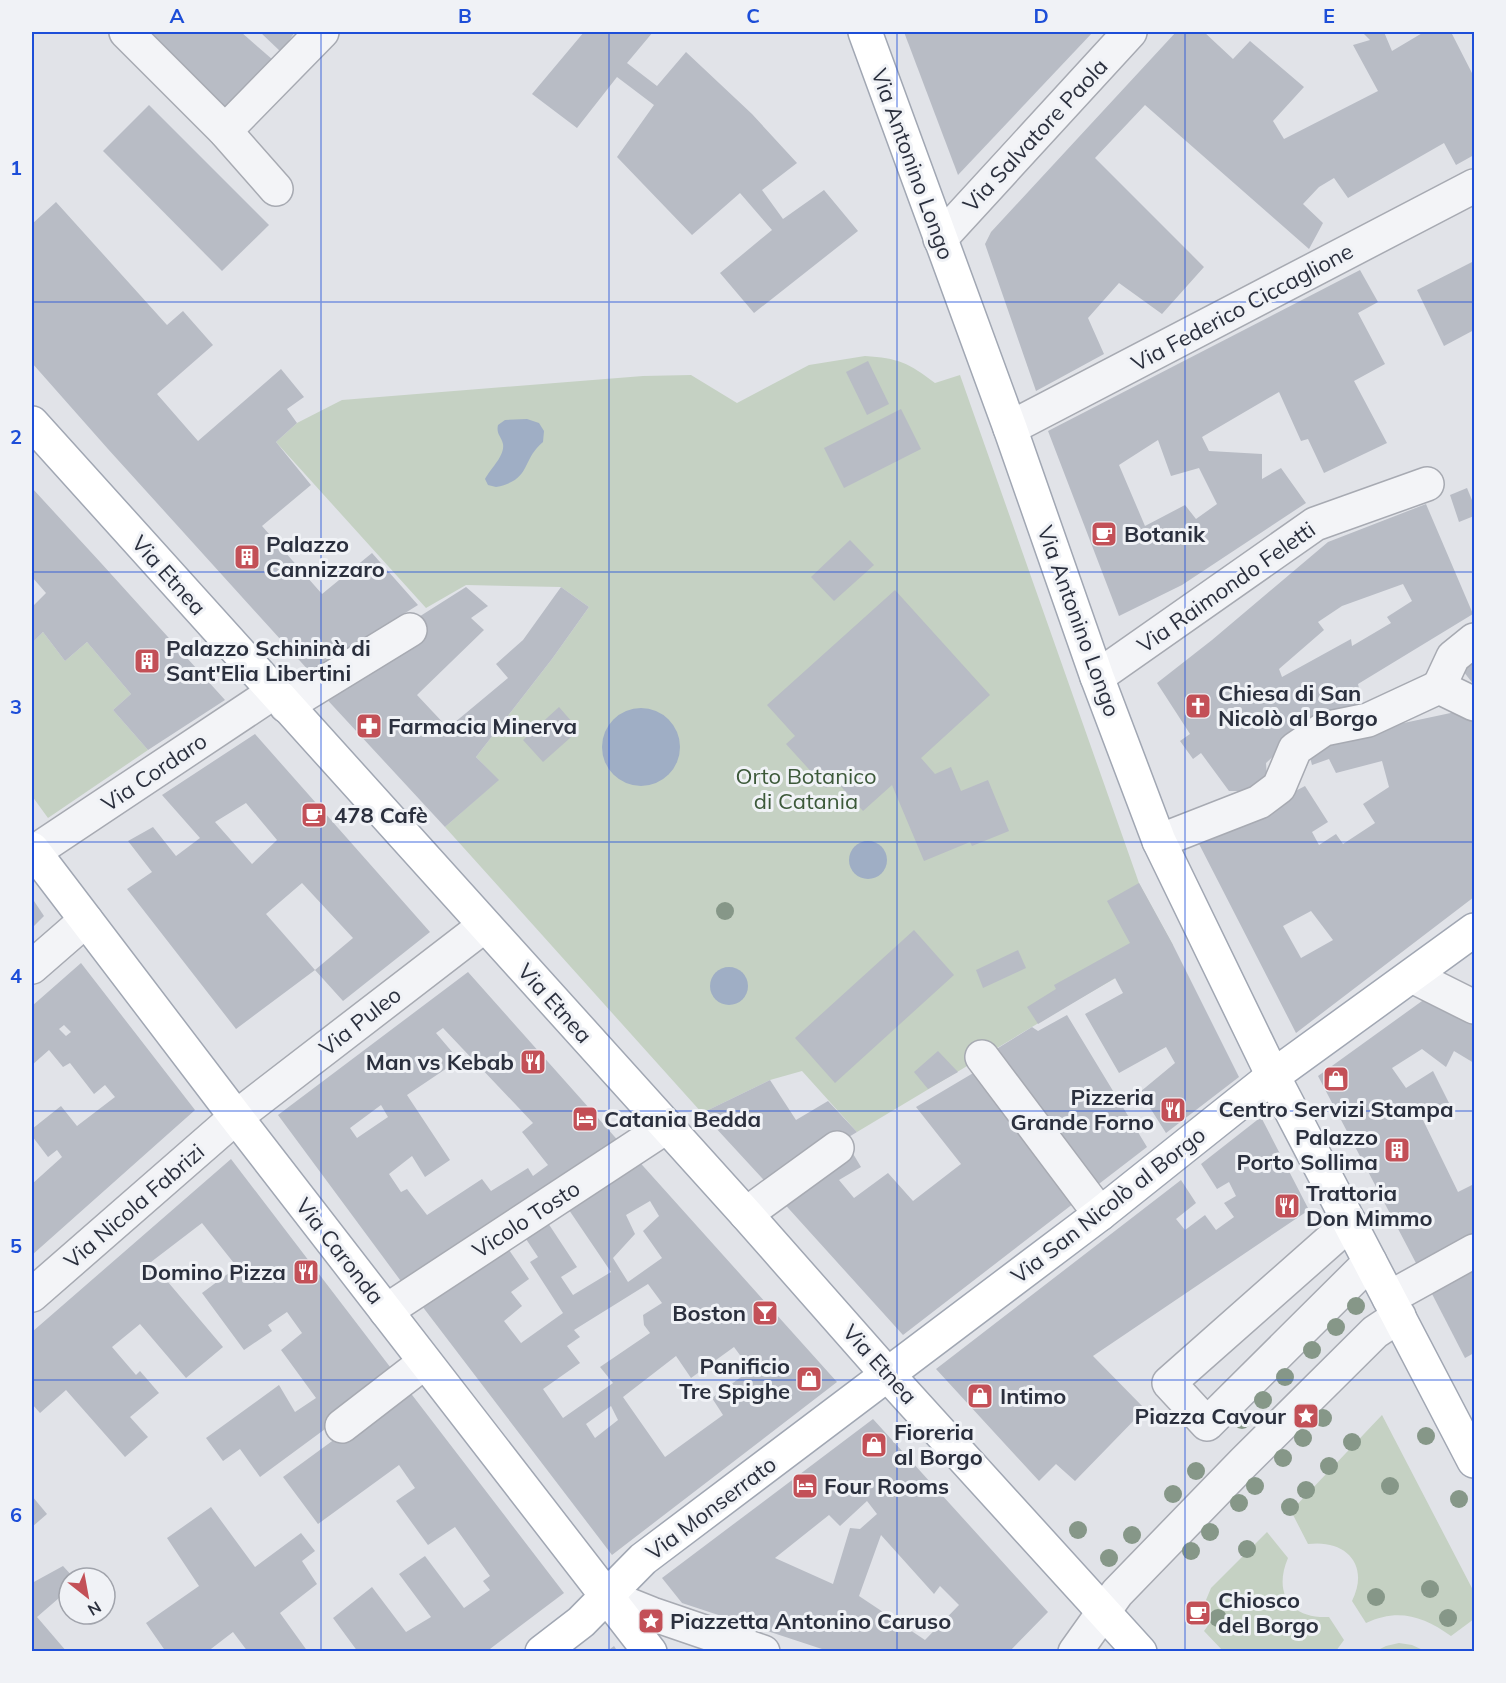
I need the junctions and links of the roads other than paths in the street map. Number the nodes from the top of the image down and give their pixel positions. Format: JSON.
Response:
{"nodes":[{"id":1,"x":126,"y":32,"type":"edge"},
{"id":2,"x":322,"y":32,"type":"edge"},
{"id":3,"x":865,"y":32,"type":"edge"},
{"id":4,"x":1131,"y":32,"type":"edge"},
{"id":5,"x":225,"y":131,"type":"junction"},
{"id":6,"x":1474,"y":186,"type":"edge"},
{"id":7,"x":276,"y":189,"type":"dead end"},
{"id":8,"x":940,"y":240,"type":"junction"},
{"id":9,"x":32,"y":423,"type":"edge"},
{"id":10,"x":1010,"y":428,"type":"junction"},
{"id":11,"x":1427,"y":484,"type":"dead end"},
{"id":12,"x":410,"y":630,"type":"dead end"},
{"id":13,"x":1474,"y":640,"type":"edge"},
{"id":14,"x":1097,"y":677,"type":"junction"},
{"id":15,"x":1439,"y":687,"type":"junction"},
{"id":16,"x":280,"y":699,"type":"junction"},
{"id":17,"x":1474,"y":704,"type":"edge"},
{"id":18,"x":1159,"y":841,"type":"junction"},
{"id":19,"x":33,"y":850,"type":"edge"},
{"id":20,"x":86,"y":920,"type":"junction"},
{"id":21,"x":484,"y":926,"type":"junction"},
{"id":22,"x":1474,"y":930,"type":"edge"},
{"id":23,"x":32,"y":967,"type":"edge"},
{"id":24,"x":1412,"y":976,"type":"junction"},
{"id":25,"x":1474,"y":1007,"type":"edge"},
{"id":26,"x":982,"y":1057,"type":"dead end"},
{"id":27,"x":1273,"y":1076,"type":"junction"},
{"id":28,"x":236,"y":1117,"type":"junction"},
{"id":29,"x":666,"y":1127,"type":"junction"},
{"id":30,"x":837,"y":1148,"type":"dead end"},
{"id":31,"x":746,"y":1214,"type":"junction"},
{"id":32,"x":1100,"y":1214,"type":"junction"},
{"id":33,"x":1350,"y":1223,"type":"junction"},
{"id":34,"x":1474,"y":1251,"type":"edge"},
{"id":35,"x":1306,"y":1262,"type":"junction"},
{"id":36,"x":1370,"y":1262,"type":"junction"},
{"id":37,"x":32,"y":1295,"type":"edge"},
{"id":38,"x":1333,"y":1300,"type":"junction"},
{"id":39,"x":1394,"y":1307,"type":"junction"},
{"id":40,"x":386,"y":1311,"type":"junction"},
{"id":41,"x":1283,"y":1348,"type":"junction"},
{"id":42,"x":425,"y":1362,"type":"junction"},
{"id":43,"x":888,"y":1375,"type":"junction"},
{"id":44,"x":1322,"y":1385,"type":"junction"},
{"id":45,"x":1207,"y":1424,"type":"junction"},
{"id":46,"x":342,"y":1426,"type":"dead end"},
{"id":47,"x":1244,"y":1461,"type":"junction"},
{"id":48,"x":1474,"y":1461,"type":"edge"},
{"id":49,"x":607,"y":1596,"type":"junction"},
{"id":50,"x":1104,"y":1612,"type":"junction"},
{"id":51,"x":542,"y":1652,"type":"edge"},
{"id":52,"x":650,"y":1652,"type":"edge"},
{"id":53,"x":763,"y":1652,"type":"edge"},
{"id":54,"x":1076,"y":1652,"type":"edge"},
{"id":55,"x":1140,"y":1652,"type":"edge"}],
"edges":[{"from":1,"to":5,"type":"street"},
{"from":2,"to":5,"type":"street"},
{"from":3,"to":8,"type":"main road","name":"Via Antonino Longo"},
{"from":4,"to":8,"type":"street","name":"Via Salvatore Paola"},
{"from":5,"to":7,"type":"street"},
{"from":6,"to":10,"type":"street","name":"Via Federico Ciccaglione"},
{"from":8,"to":10,"type":"main road","name":"Via Antonino Longo"},
{"from":9,"to":16,"type":"main road","name":"Via Etnea"},
{"from":10,"to":14,"type":"main road","name":"Via Antonino Longo"},
{"from":11,"to":14,"type":"street","name":"Via Raimondo Feletti"},
{"from":12,"to":16,"type":"street","name":"Via Cordaro"},
{"from":13,"to":15,"type":"street"},
{"from":14,"to":18,"type":"main road","name":"Via Antonino Longo"},
{"from":15,"to":17,"type":"street"},
{"from":15,"to":18,"type":"street"},
{"from":16,"to":19,"type":"street","name":"Via Cordaro"},
{"from":16,"to":21,"type":"main road","name":"Via Etnea"},
{"from":18,"to":27,"type":"main road","name":"Via Antonino Longo"},
{"from":19,"to":20,"type":"main road","name":"Via Caronda"},
{"from":20,"to":23,"type":"street"},
{"from":20,"to":28,"type":"main road","name":"Via Caronda"},
{"from":21,"to":28,"type":"street","name":"Via Puleo"},
{"from":21,"to":29,"type":"main road","name":"Via Etnea"},
{"from":22,"to":24,"type":"main road","name":"Via San Nicolò al Borgo"},
{"from":24,"to":25,"type":"street"},
{"from":24,"to":27,"type":"main road","name":"Via San Nicolò al Borgo"},
{"from":26,"to":32,"type":"street"},
{"from":27,"to":32,"type":"main road","name":"Via San Nicolò al Borgo"},
{"from":27,"to":33,"type":"main road","name":"Via Antonino Longo"},
{"from":28,"to":37,"type":"street","name":"Via Nicola Fabrizi"},
{"from":28,"to":40,"type":"main road","name":"Via Caronda"},
{"from":29,"to":31,"type":"main road","name":"Via Etnea"},
{"from":29,"to":40,"type":"street","name":"Vicolo Tosto"},
{"from":30,"to":31,"type":"street"},
{"from":31,"to":43,"type":"main road","name":"Via Etnea"},
{"from":32,"to":43,"type":"main road","name":"Via San Nicolò al Borgo"},
{"from":33,"to":35,"type":"street"},
{"from":33,"to":36,"type":"main road","name":"Via Antonino Longo"},
{"from":34,"to":39,"type":"street"},
{"from":35,"to":38,"type":"street"},
{"from":35,"to":45,"type":"street"},
{"from":36,"to":38,"type":"street"},
{"from":36,"to":39,"type":"main road","name":"Via Antonino Longo"},
{"from":38,"to":41,"type":"street"},
{"from":39,"to":44,"type":"street"},
{"from":39,"to":48,"type":"main road","name":"Via Antonino Longo"},
{"from":40,"to":42,"type":"main road","name":"Via Caronda"},
{"from":41,"to":44,"type":"street"},
{"from":41,"to":45,"type":"street"},
{"from":42,"to":46,"type":"street"},
{"from":42,"to":49,"type":"main road","name":"Via Caronda"},
{"from":43,"to":49,"type":"main road","name":"Via Monserrato"},
{"from":43,"to":50,"type":"main road","name":"Via Etnea"},
{"from":44,"to":47,"type":"street"},
{"from":45,"to":47,"type":"street"},
{"from":47,"to":50,"type":"street"},
{"from":49,"to":51,"type":"main road","name":"Via Monserrato"},
{"from":49,"to":52,"type":"main road","name":"Via Caronda"},
{"from":49,"to":53,"type":"street"},
{"from":50,"to":54,"type":"street"},
{"from":50,"to":55,"type":"main road","name":"Via Etnea"}]}
